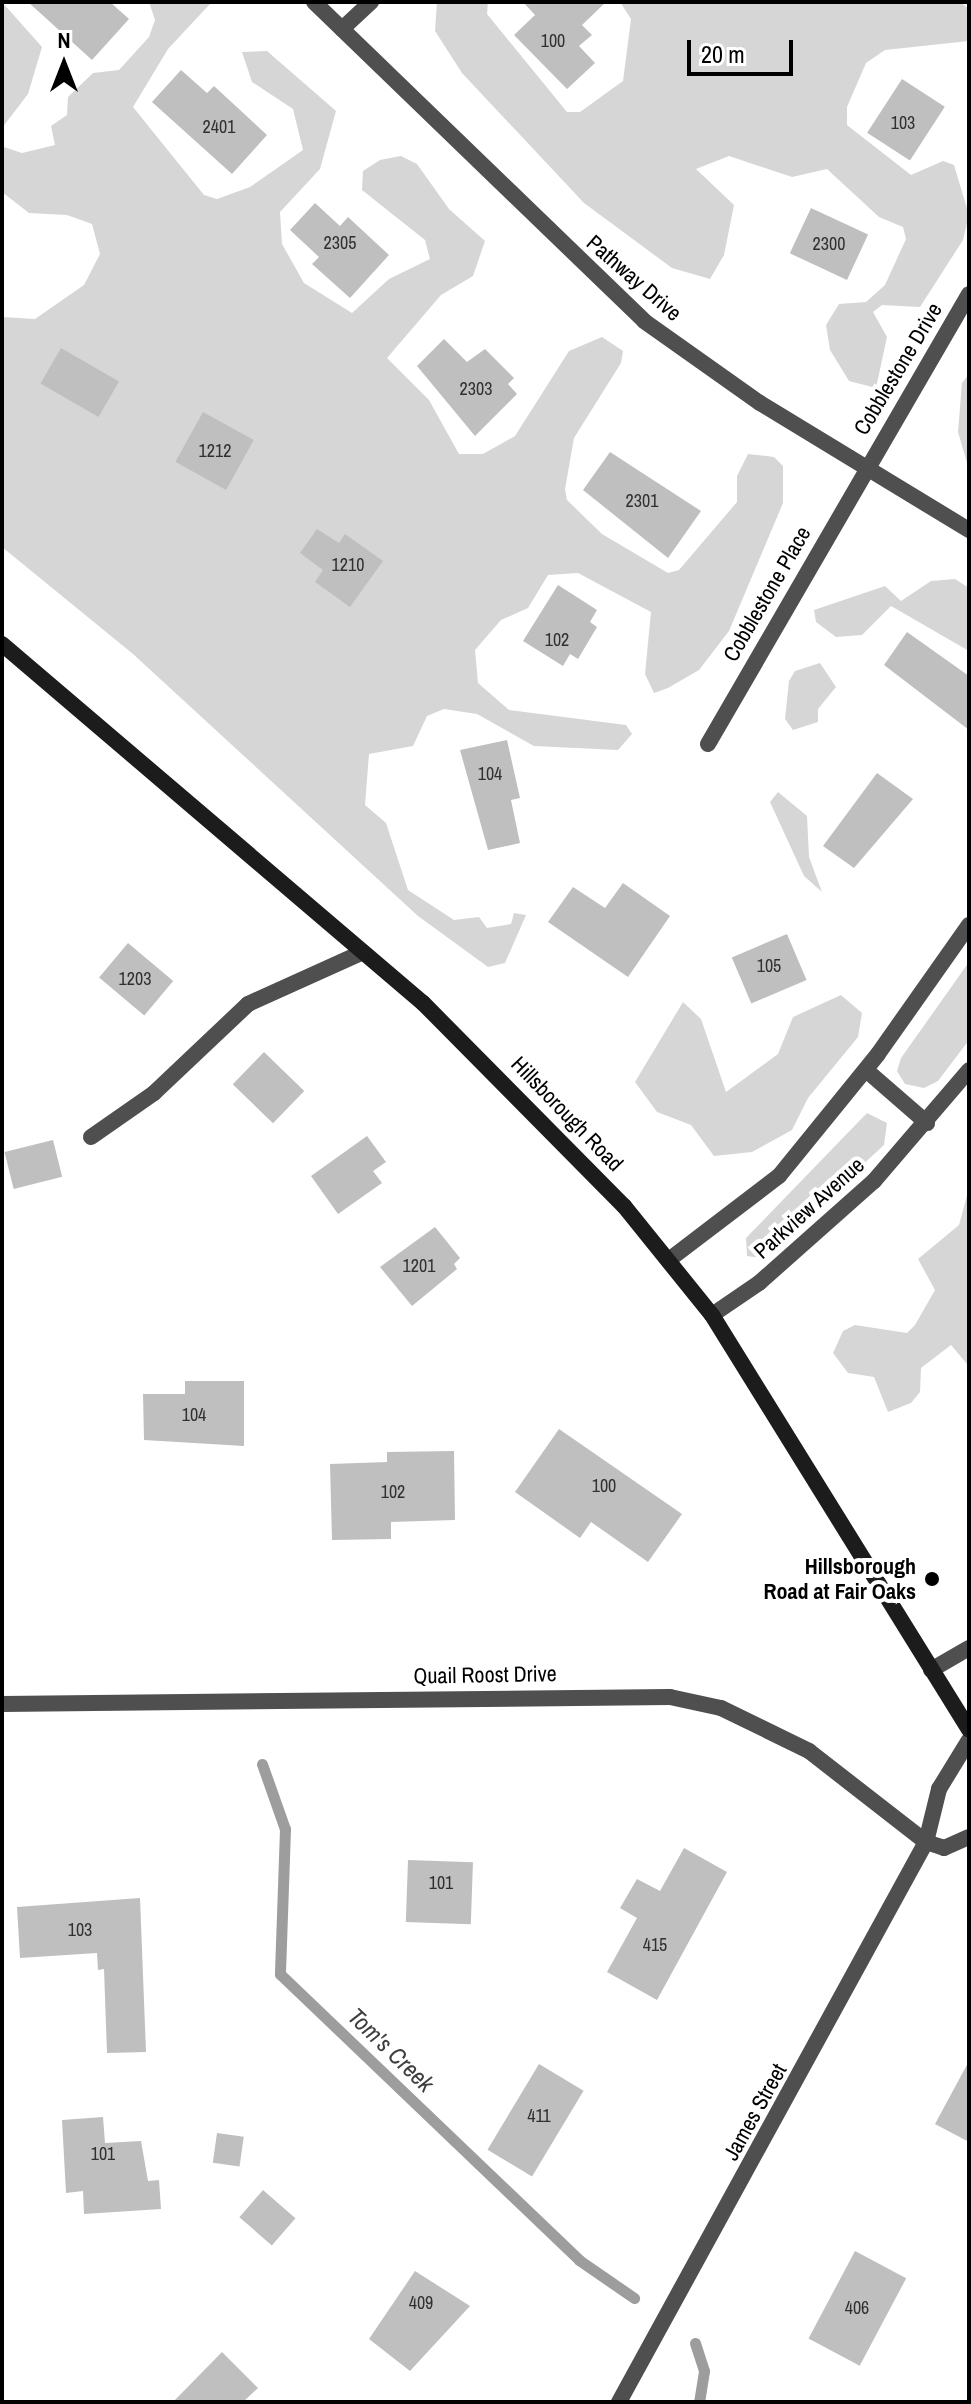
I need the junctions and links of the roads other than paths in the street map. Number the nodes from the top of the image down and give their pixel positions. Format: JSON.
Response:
{"nodes":[{"id":1,"x":314,"y":2,"type":"edge"},
{"id":2,"x":371,"y":2,"type":"edge"},
{"id":3,"x":342,"y":29,"type":"junction"},
{"id":4,"x":969,"y":294,"type":"edge"},
{"id":5,"x":866,"y":465,"type":"junction"},
{"id":6,"x":969,"y":530,"type":"edge"},
{"id":7,"x":2,"y":644,"type":"edge"},
{"id":8,"x":708,"y":744,"type":"dead end"},
{"id":9,"x":969,"y":925,"type":"edge"},
{"id":10,"x":363,"y":952,"type":"junction"},
{"id":11,"x":866,"y":1070,"type":"junction"},
{"id":12,"x":969,"y":1070,"type":"edge"},
{"id":13,"x":927,"y":1123,"type":"junction"},
{"id":14,"x":91,"y":1137,"type":"dead end"},
{"id":15,"x":670,"y":1259,"type":"junction"},
{"id":16,"x":712,"y":1315,"type":"junction"},
{"id":17,"x":969,"y":1648,"type":"edge"},
{"id":18,"x":931,"y":1670,"type":"junction"},
{"id":19,"x":2,"y":1704,"type":"edge"},
{"id":20,"x":969,"y":1730,"type":"edge"},
{"id":21,"x":969,"y":1740,"type":"edge"},
{"id":22,"x":969,"y":1837,"type":"edge"},
{"id":23,"x":926,"y":1842,"type":"junction"},
{"id":24,"x":619,"y":2402,"type":"edge"}],
"edges":[{"from":1,"to":3,"type":"street","name":"Pathway Drive"},
{"from":2,"to":3,"type":"street"},
{"from":3,"to":5,"type":"street","name":"Pathway Drive"},
{"from":4,"to":5,"type":"street","name":"Cobblestone Drive"},
{"from":5,"to":6,"type":"street","name":"Pathway Drive"},
{"from":5,"to":8,"type":"street","name":"Cobblestone Place"},
{"from":7,"to":10,"type":"main road","name":"Hillsborough Road"},
{"from":9,"to":11,"type":"street","name":"Parkview Avenue"},
{"from":10,"to":14,"type":"street"},
{"from":10,"to":15,"type":"main road","name":"Hillsborough Road"},
{"from":11,"to":13,"type":"street"},
{"from":11,"to":15,"type":"street","name":"Parkview Avenue"},
{"from":12,"to":13,"type":"street","name":"Parkview Avenue"},
{"from":13,"to":16,"type":"street","name":"Parkview Avenue"},
{"from":15,"to":16,"type":"main road","name":"Hillsborough Road"},
{"from":16,"to":18,"type":"main road","name":"Hillsborough Road"},
{"from":17,"to":18,"type":"street"},
{"from":18,"to":20,"type":"main road","name":"Hillsborough Road"},
{"from":19,"to":23,"type":"street","name":"Quail Roost Drive"},
{"from":21,"to":23,"type":"street","name":"James Street"},
{"from":22,"to":23,"type":"street"},
{"from":23,"to":24,"type":"street","name":"James Street"}]}
